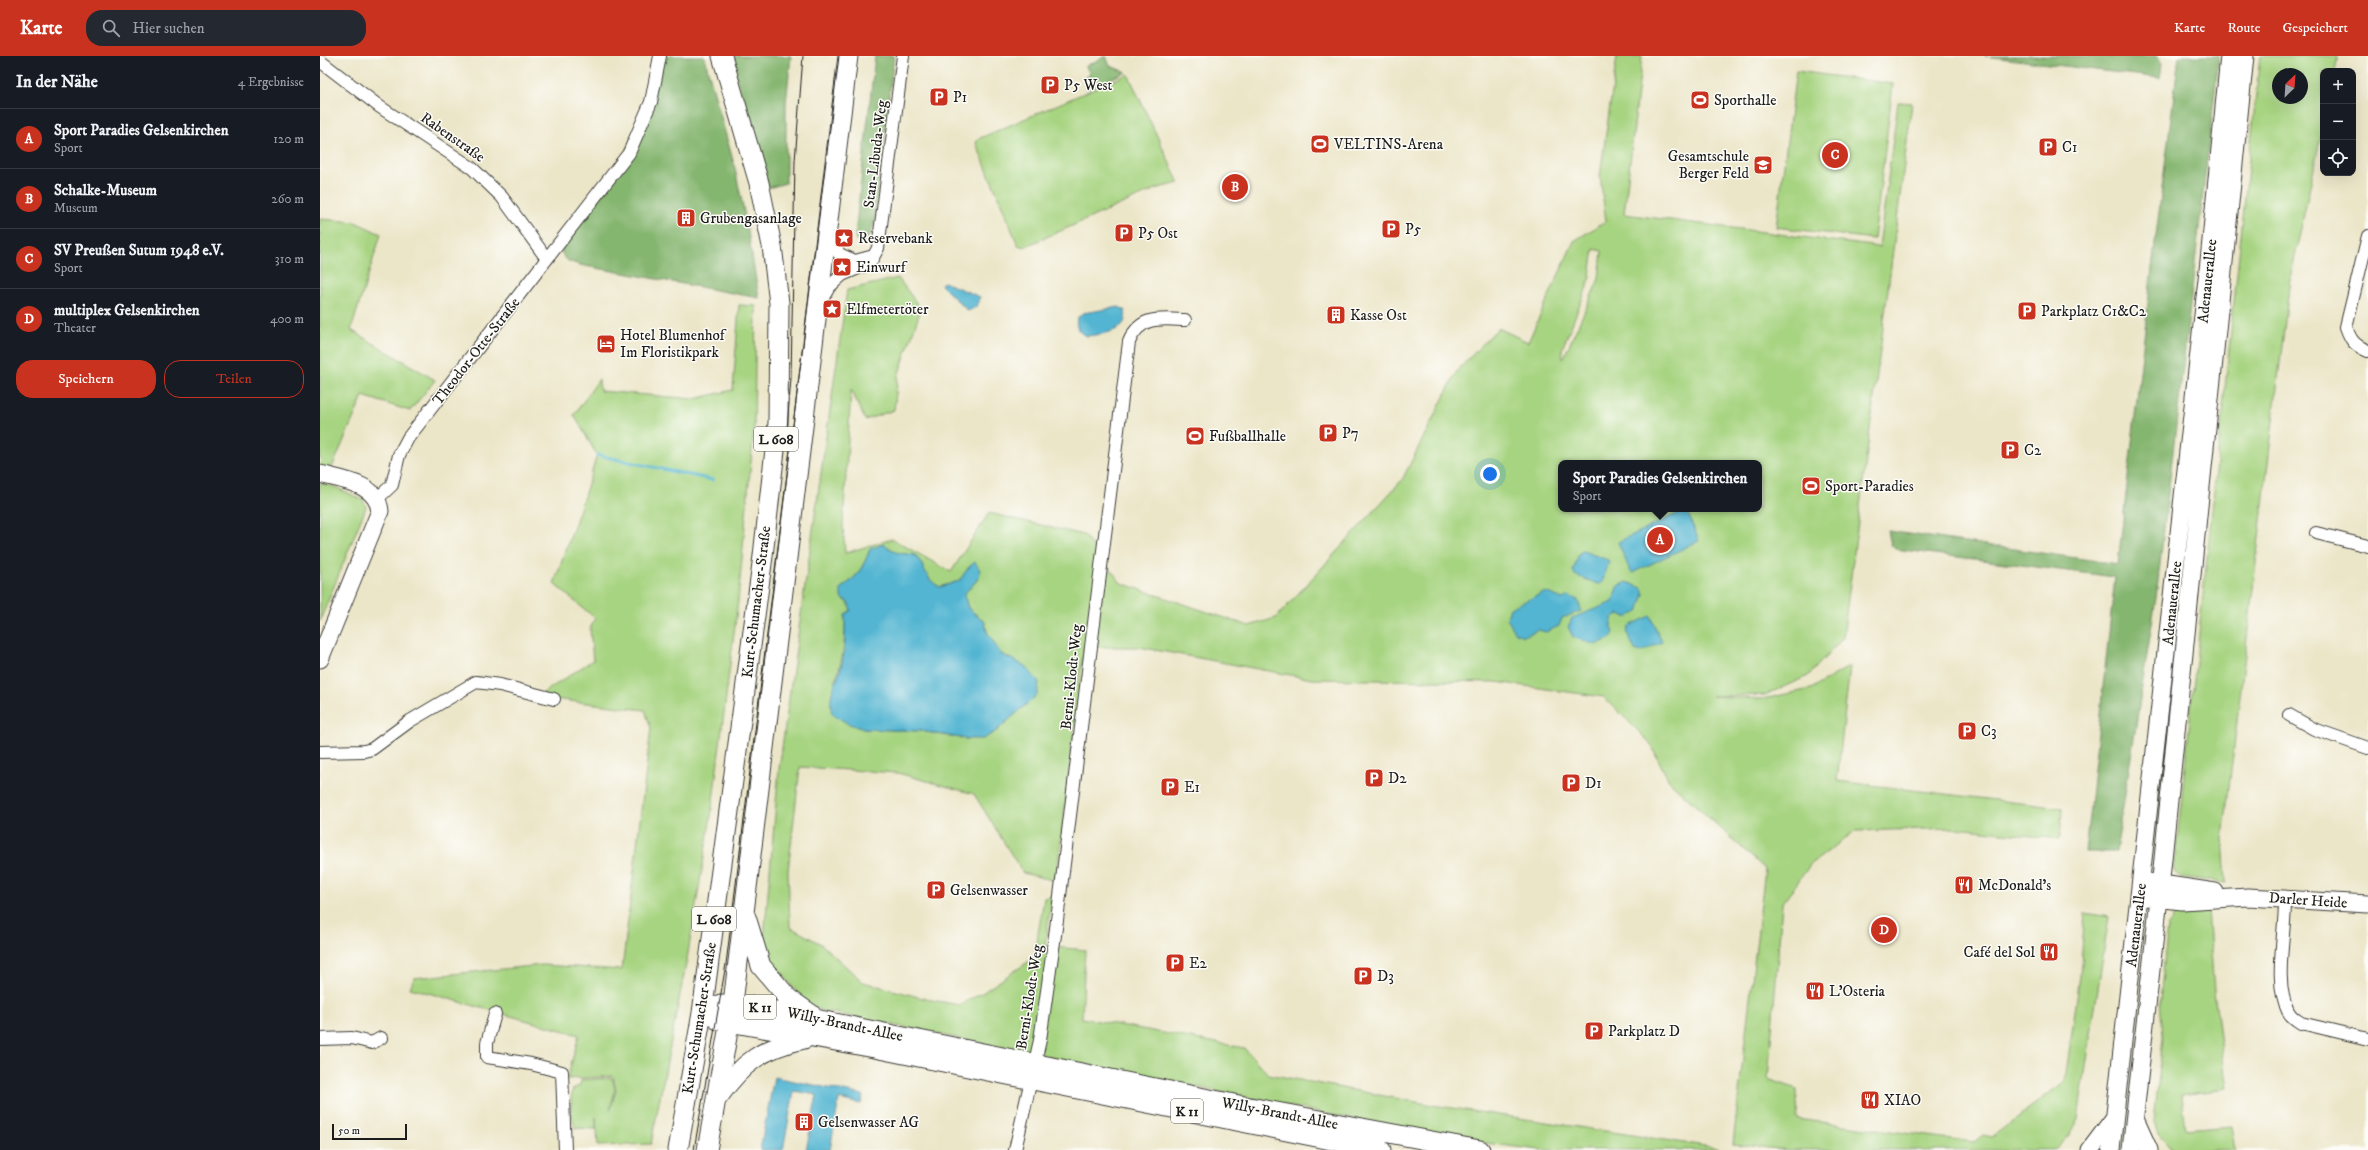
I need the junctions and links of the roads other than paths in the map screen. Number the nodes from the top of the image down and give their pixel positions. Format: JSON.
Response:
{"nodes":[{"id":1,"x":660,"y":56,"type":"edge"},
{"id":2,"x":722,"y":56,"type":"edge"},
{"id":3,"x":848,"y":56,"type":"edge"},
{"id":4,"x":903,"y":56,"type":"edge"},
{"id":5,"x":2229,"y":56,"type":"edge"},
{"id":6,"x":2245,"y":56,"type":"edge"},
{"id":7,"x":320,"y":61,"type":"edge"},
{"id":8,"x":827,"y":224,"type":"junction"},
{"id":9,"x":2368,"y":236,"type":"edge"},
{"id":10,"x":874,"y":255,"type":"junction"},
{"id":11,"x":547,"y":259,"type":"junction"},
{"id":12,"x":818,"y":307,"type":"junction"},
{"id":13,"x":1185,"y":320,"type":"dead end"},
{"id":14,"x":2368,"y":351,"type":"edge"},
{"id":15,"x":320,"y":474,"type":"edge"},
{"id":16,"x":377,"y":499,"type":"junction"},
{"id":17,"x":2316,"y":533,"type":"dead end"},
{"id":18,"x":2368,"y":546,"type":"edge"},
{"id":19,"x":320,"y":659,"type":"edge"},
{"id":20,"x":554,"y":699,"type":"dead end"},
{"id":21,"x":2289,"y":715,"type":"dead end"},
{"id":22,"x":2368,"y":748,"type":"edge"},
{"id":23,"x":320,"y":752,"type":"edge"},
{"id":24,"x":2141,"y":888,"type":"junction"},
{"id":25,"x":2159,"y":891,"type":"junction"},
{"id":26,"x":2285,"y":898,"type":"junction"},
{"id":27,"x":2368,"y":904,"type":"edge"},
{"id":28,"x":744,"y":910,"type":"junction"},
{"id":29,"x":733,"y":1003,"type":"junction"},
{"id":30,"x":702,"y":1013,"type":"junction"},
{"id":31,"x":495,"y":1014,"type":"dead end"},
{"id":32,"x":819,"y":1019,"type":"junction"},
{"id":33,"x":730,"y":1023,"type":"junction"},
{"id":34,"x":814,"y":1037,"type":"junction"},
{"id":35,"x":381,"y":1038,"type":"dead end"},
{"id":36,"x":320,"y":1039,"type":"edge"},
{"id":37,"x":2368,"y":1039,"type":"edge"},
{"id":38,"x":1033,"y":1072,"type":"junction"},
{"id":39,"x":716,"y":1100,"type":"junction"},
{"id":40,"x":2115,"y":1116,"type":"junction"},
{"id":41,"x":2134,"y":1118,"type":"junction"},
{"id":42,"x":1432,"y":1146,"type":"edge"},
{"id":43,"x":565,"y":1150,"type":"edge"},
{"id":44,"x":678,"y":1150,"type":"edge"},
{"id":45,"x":707,"y":1150,"type":"edge"},
{"id":46,"x":1015,"y":1150,"type":"edge"},
{"id":47,"x":1381,"y":1150,"type":"edge"},
{"id":48,"x":1480,"y":1150,"type":"edge"},
{"id":49,"x":2090,"y":1150,"type":"edge"},
{"id":50,"x":2111,"y":1150,"type":"edge"},
{"id":51,"x":2130,"y":1150,"type":"edge"},
{"id":52,"x":2149,"y":1150,"type":"edge"}],
"edges":[{"from":1,"to":11,"type":"street","name":"Theodor-Otte-Straße"},
{"from":2,"to":30,"type":"main road","name":"Kurt-Schumacher-Straße","number":"L 608"},
{"from":3,"to":8,"type":"main road","name":"Kurt-Schumacher-Straße","number":"L 608"},
{"from":4,"to":10,"type":"street","name":"Stan-Libuda-Weg"},
{"from":5,"to":24,"type":"main road","name":"Adenauerallee"},
{"from":6,"to":25,"type":"main road","name":"Adenauerallee"},
{"from":7,"to":11,"type":"street","name":"Rabenstraße"},
{"from":8,"to":10,"type":"street"},
{"from":8,"to":12,"type":"main road","name":"Kurt-Schumacher-Straße","number":"L 608"},
{"from":9,"to":14,"type":"street"},
{"from":10,"to":12,"type":"street","name":"Stan-Libuda-Weg"},
{"from":11,"to":16,"type":"street","name":"Theodor-Otte-Straße"},
{"from":12,"to":28,"type":"main road","name":"Kurt-Schumacher-Straße","number":"L 608"},
{"from":13,"to":38,"type":"street","name":"Berni-Klodt-Weg"},
{"from":15,"to":16,"type":"main road"},
{"from":16,"to":19,"type":"main road"},
{"from":17,"to":18,"type":"street"},
{"from":20,"to":23,"type":"street"},
{"from":21,"to":22,"type":"street"},
{"from":24,"to":25,"type":"main road","name":"Darler Heide"},
{"from":24,"to":40,"type":"main road","name":"Adenauerallee"},
{"from":25,"to":26,"type":"main road","name":"Darler Heide"},
{"from":25,"to":41,"type":"main road","name":"Adenauerallee"},
{"from":26,"to":27,"type":"main road","name":"Darler Heide"},
{"from":26,"to":37,"type":"street"},
{"from":28,"to":29,"type":"main road","name":"Kurt-Schumacher-Straße","number":"L 608"},
{"from":28,"to":32,"type":"main road"},
{"from":29,"to":30,"type":"main road","name":"Willy-Brandt-Allee","number":"K 11"},
{"from":29,"to":32,"type":"main road","name":"Willy-Brandt-Allee","number":"K 11"},
{"from":29,"to":33,"type":"main road","name":"Kurt-Schumacher-Straße","number":"L 608"},
{"from":30,"to":33,"type":"main road","name":"Willy-Brandt-Allee","number":"K 11"},
{"from":30,"to":44,"type":"main road","name":"Kurt-Schumacher-Straße","number":"L 608"},
{"from":31,"to":43,"type":"street"},
{"from":32,"to":38,"type":"main road","name":"Willy-Brandt-Allee","number":"K 11"},
{"from":33,"to":34,"type":"main road","name":"Willy-Brandt-Allee","number":"K 11"},
{"from":33,"to":39,"type":"main road","name":"Kurt-Schumacher-Straße","number":"L 608"},
{"from":34,"to":38,"type":"main road","name":"Willy-Brandt-Allee","number":"K 11"},
{"from":34,"to":39,"type":"main road"},
{"from":35,"to":36,"type":"street"},
{"from":38,"to":42,"type":"main road","name":"Willy-Brandt-Allee","number":"K 11"},
{"from":38,"to":46,"type":"street","name":"Berni-Klodt-Weg"},
{"from":38,"to":47,"type":"main road","name":"Willy-Brandt-Allee","number":"K 11"},
{"from":39,"to":45,"type":"main road","name":"Kurt-Schumacher-Straße","number":"L 608"},
{"from":40,"to":49,"type":"main road"},
{"from":40,"to":50,"type":"main road","name":"Adenauerallee"},
{"from":41,"to":51,"type":"main road","name":"Adenauerallee"},
{"from":41,"to":52,"type":"main road"},
{"from":42,"to":48,"type":"main road","name":"Willy-Brandt-Allee","number":"K 11"}]}
